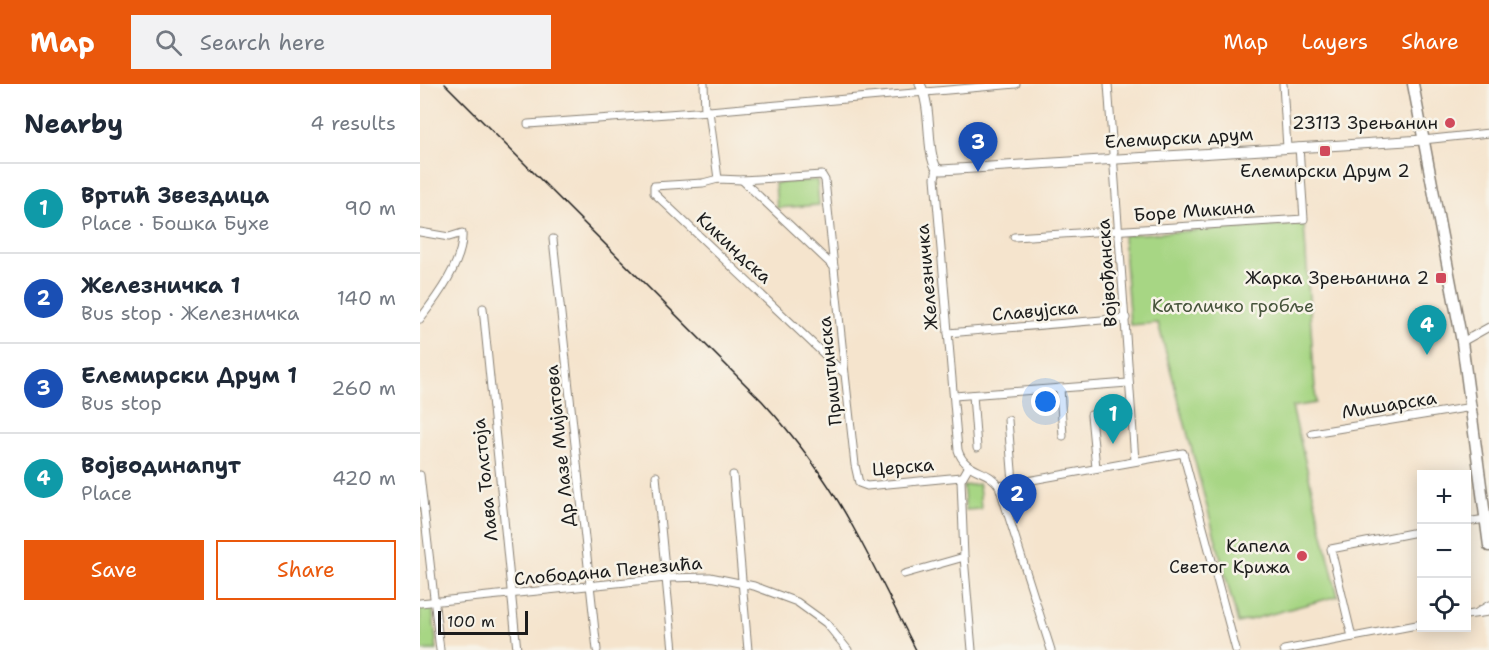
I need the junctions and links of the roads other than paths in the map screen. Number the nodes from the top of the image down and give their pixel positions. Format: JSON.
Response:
{"nodes":[{"id":1,"x":704,"y":84,"type":"edge"},
{"id":2,"x":1016,"y":84,"type":"edge"},
{"id":3,"x":1108,"y":84,"type":"edge"},
{"id":4,"x":1283,"y":84,"type":"edge"},
{"id":5,"x":1413,"y":84,"type":"edge"},
{"id":6,"x":922,"y":88,"type":"edge"},
{"id":7,"x":707,"y":111,"type":"junction"},
{"id":8,"x":528,"y":124,"type":"dead end"},
{"id":9,"x":1489,"y":133,"type":"edge"},
{"id":10,"x":1423,"y":140,"type":"junction"},
{"id":11,"x":1299,"y":147,"type":"junction"},
{"id":12,"x":1287,"y":148,"type":"junction"},
{"id":13,"x":1114,"y":158,"type":"junction"},
{"id":14,"x":937,"y":169,"type":"junction"},
{"id":15,"x":718,"y":179,"type":"junction"},
{"id":16,"x":742,"y":180,"type":"junction"},
{"id":17,"x":1120,"y":231,"type":"junction"},
{"id":18,"x":420,"y":232,"type":"edge"},
{"id":19,"x":1014,"y":237,"type":"dead end"},
{"id":20,"x":553,"y":239,"type":"dead end"},
{"id":21,"x":834,"y":267,"type":"junction"},
{"id":22,"x":483,"y":308,"type":"dead end"},
{"id":23,"x":1126,"y":318,"type":"junction"},
{"id":24,"x":420,"y":319,"type":"edge"},
{"id":25,"x":1489,"y":327,"type":"edge"},
{"id":26,"x":948,"y":333,"type":"junction"},
{"id":27,"x":1462,"y":342,"type":"junction"},
{"id":28,"x":845,"y":374,"type":"junction"},
{"id":29,"x":1128,"y":383,"type":"junction"},
{"id":30,"x":1060,"y":388,"type":"junction"},
{"id":31,"x":973,"y":395,"type":"junction"},
{"id":32,"x":954,"y":396,"type":"junction"},
{"id":33,"x":1472,"y":407,"type":"junction"},
{"id":34,"x":1092,"y":416,"type":"dead end"},
{"id":35,"x":1008,"y":420,"type":"dead end"},
{"id":36,"x":1312,"y":433,"type":"dead end"},
{"id":37,"x":1063,"y":435,"type":"dead end"},
{"id":38,"x":977,"y":448,"type":"dead end"},
{"id":39,"x":1135,"y":461,"type":"junction"},
{"id":40,"x":969,"y":466,"type":"junction"},
{"id":41,"x":1096,"y":468,"type":"junction"},
{"id":42,"x":856,"y":472,"type":"joint"},
{"id":43,"x":420,"y":475,"type":"edge"},
{"id":44,"x":733,"y":475,"type":"dead end"},
{"id":45,"x":656,"y":476,"type":"dead end"},
{"id":46,"x":961,"y":477,"type":"junction"},
{"id":47,"x":1013,"y":483,"type":"junction"},
{"id":48,"x":999,"y":486,"type":"junction"},
{"id":49,"x":1485,"y":519,"type":"junction"},
{"id":50,"x":1471,"y":521,"type":"edge"},
{"id":51,"x":1417,"y":532,"type":"edge"},
{"id":52,"x":1489,"y":546,"type":"edge"},
{"id":53,"x":964,"y":557,"type":"junction"},
{"id":54,"x":904,"y":574,"type":"dead end"},
{"id":55,"x":666,"y":578,"type":"junction"},
{"id":56,"x":742,"y":583,"type":"junction"},
{"id":57,"x":591,"y":586,"type":"junction"},
{"id":58,"x":511,"y":593,"type":"junction"},
{"id":59,"x":434,"y":602,"type":"junction"},
{"id":60,"x":420,"y":603,"type":"edge"},
{"id":61,"x":1489,"y":605,"type":"edge"},
{"id":62,"x":1489,"y":612,"type":"edge"},
{"id":63,"x":1476,"y":614,"type":"junction"},
{"id":64,"x":1471,"y":615,"type":"edge"},
{"id":65,"x":1417,"y":625,"type":"edge"},
{"id":66,"x":1352,"y":637,"type":"junction"},
{"id":67,"x":440,"y":650,"type":"edge"},
{"id":68,"x":517,"y":650,"type":"edge"},
{"id":69,"x":597,"y":650,"type":"edge"},
{"id":70,"x":674,"y":650,"type":"edge"},
{"id":71,"x":748,"y":650,"type":"edge"},
{"id":72,"x":848,"y":650,"type":"edge"},
{"id":73,"x":972,"y":650,"type":"edge"},
{"id":74,"x":1051,"y":650,"type":"edge"},
{"id":75,"x":1236,"y":650,"type":"edge"},
{"id":76,"x":1284,"y":650,"type":"edge"}],
"edges":[{"from":1,"to":7,"type":"street"},
{"from":2,"to":6,"type":"street"},
{"from":3,"to":13,"type":"street","name":"Војвођанска"},
{"from":4,"to":12,"type":"street"},
{"from":5,"to":10,"type":"main road"},
{"from":6,"to":7,"type":"street"},
{"from":6,"to":14,"type":"street","name":"Железничка"},
{"from":7,"to":8,"type":"street"},
{"from":7,"to":15,"type":"street"},
{"from":9,"to":10,"type":"street"},
{"from":10,"to":11,"type":"street","name":"Елемирски друм"},
{"from":10,"to":27,"type":"main road"},
{"from":11,"to":12,"type":"street","name":"Елемирски друм"},
{"from":11,"to":17,"type":"street","name":"Боре Микина"},
{"from":12,"to":13,"type":"street","name":"Елемирски друм"},
{"from":13,"to":14,"type":"street","name":"Елемирски друм"},
{"from":13,"to":17,"type":"street","name":"Војвођанска"},
{"from":14,"to":26,"type":"street","name":"Железничка"},
{"from":15,"to":16,"type":"street","name":"Приштинска"},
{"from":15,"to":28,"type":"street","name":"Кикиндска"},
{"from":16,"to":21,"type":"street"},
{"from":16,"to":21,"type":"street","name":"Приштинска"},
{"from":17,"to":19,"type":"street","name":"Боре Микина"},
{"from":17,"to":23,"type":"street","name":"Војвођанска"},
{"from":18,"to":24,"type":"street"},
{"from":20,"to":57,"type":"street","name":"Др Лазе Мијатова"},
{"from":21,"to":28,"type":"street","name":"Приштинска"},
{"from":22,"to":58,"type":"street","name":"Лава Толстоја"},
{"from":23,"to":26,"type":"street","name":"Славујска"},
{"from":23,"to":29,"type":"street","name":"Војвођанска"},
{"from":25,"to":27,"type":"street"},
{"from":26,"to":32,"type":"street","name":"Железничка"},
{"from":27,"to":33,"type":"main road"},
{"from":28,"to":42,"type":"street","name":"Приштинска"},
{"from":29,"to":30,"type":"street"},
{"from":29,"to":39,"type":"street","name":"Војвођанска"},
{"from":30,"to":31,"type":"street"},
{"from":30,"to":37,"type":"street"},
{"from":31,"to":32,"type":"street"},
{"from":31,"to":38,"type":"street"},
{"from":32,"to":40,"type":"street","name":"Железничка"},
{"from":33,"to":36,"type":"street","name":"Мишарска"},
{"from":33,"to":49,"type":"main road"},
{"from":34,"to":41,"type":"street"},
{"from":35,"to":47,"type":"street"},
{"from":39,"to":41,"type":"street"},
{"from":39,"to":75,"type":"street"},
{"from":40,"to":46,"type":"street"},
{"from":40,"to":48,"type":"street"},
{"from":41,"to":47,"type":"street"},
{"from":42,"to":46,"type":"street","name":"Церска"},
{"from":43,"to":59,"type":"street"},
{"from":44,"to":56,"type":"street"},
{"from":45,"to":55,"type":"street"},
{"from":46,"to":53,"type":"street"},
{"from":47,"to":48,"type":"street"},
{"from":48,"to":74,"type":"street"},
{"from":49,"to":50,"type":"street"},
{"from":49,"to":52,"type":"main road"},
{"from":51,"to":66,"type":"street"},
{"from":53,"to":54,"type":"street"},
{"from":53,"to":73,"type":"street"},
{"from":55,"to":56,"type":"street","name":"Слободана Пенезића"},
{"from":55,"to":57,"type":"street","name":"Слободана Пенезића"},
{"from":55,"to":70,"type":"street"},
{"from":56,"to":71,"type":"street"},
{"from":56,"to":72,"type":"street","name":"Слободана Пенезића"},
{"from":57,"to":58,"type":"street","name":"Слободана Пенезића"},
{"from":57,"to":69,"type":"street","name":"Др Лазе Мијатова"},
{"from":58,"to":59,"type":"street","name":"Слободана Пенезића"},
{"from":58,"to":68,"type":"street","name":"Лава Толстоја"},
{"from":59,"to":60,"type":"street","name":"Слободана Пенезића"},
{"from":59,"to":67,"type":"street"},
{"from":61,"to":63,"type":"street"},
{"from":62,"to":63,"type":"street"},
{"from":63,"to":64,"type":"street"},
{"from":65,"to":66,"type":"street"},
{"from":66,"to":76,"type":"street"}]}
